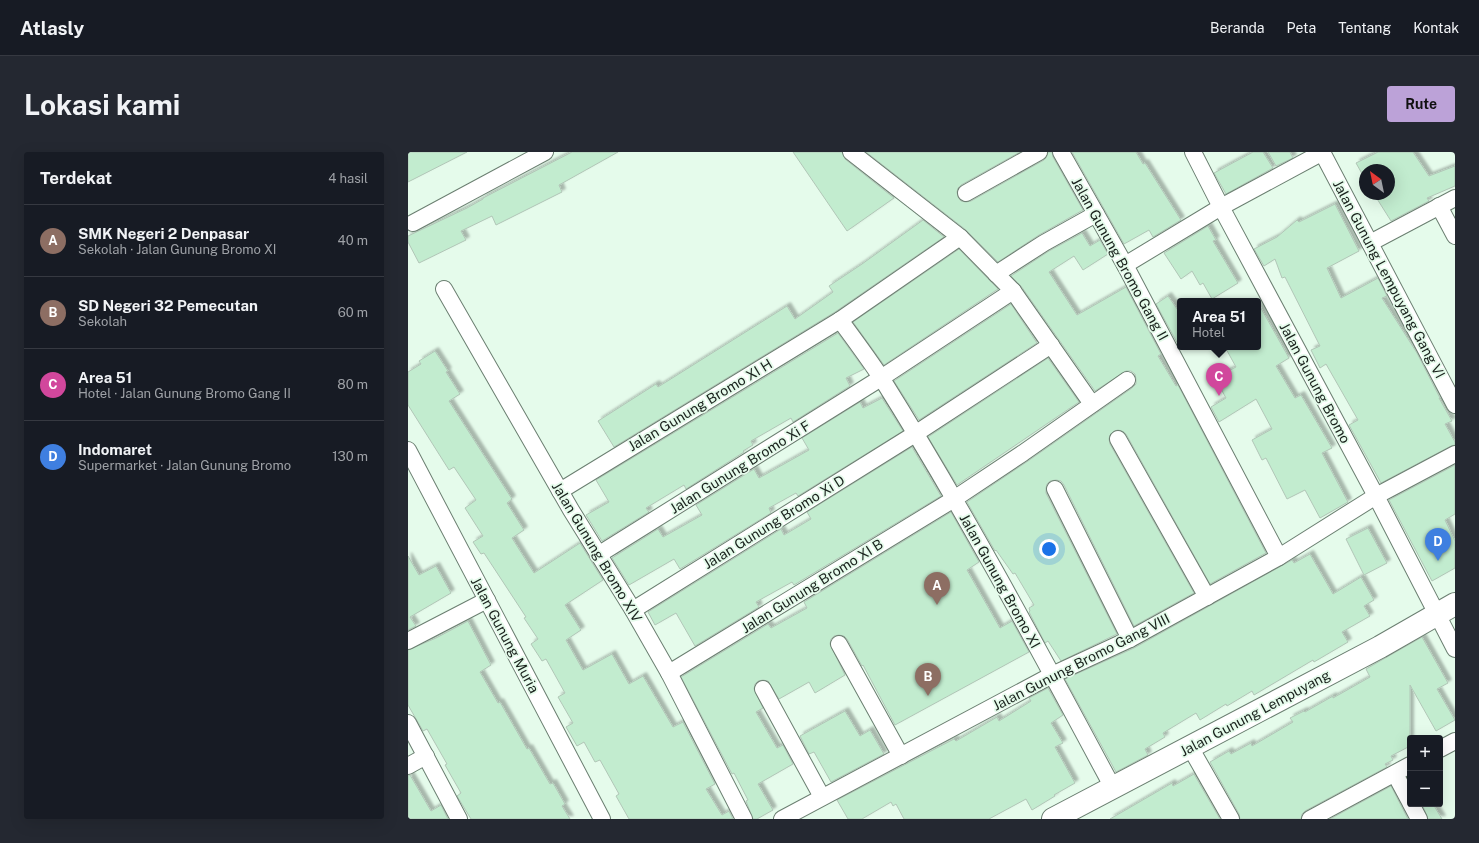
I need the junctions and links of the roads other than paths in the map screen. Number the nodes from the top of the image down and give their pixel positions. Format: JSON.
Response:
{"nodes":[{"id":1,"x":545,"y":152,"type":"edge"},
{"id":2,"x":851,"y":152,"type":"edge"},
{"id":3,"x":1039,"y":152,"type":"edge"},
{"id":4,"x":1061,"y":152,"type":"edge"},
{"id":5,"x":1193,"y":152,"type":"edge"},
{"id":6,"x":1322,"y":152,"type":"edge"},
{"id":7,"x":966,"y":193,"type":"dead end"},
{"id":8,"x":1455,"y":198,"type":"edge"},
{"id":9,"x":1439,"y":206,"type":"junction"},
{"id":10,"x":1221,"y":207,"type":"junction"},
{"id":11,"x":1096,"y":214,"type":"junction"},
{"id":12,"x":413,"y":223,"type":"dead end"},
{"id":13,"x":1455,"y":236,"type":"edge"},
{"id":14,"x":960,"y":237,"type":"junction"},
{"id":15,"x":1370,"y":243,"type":"junction"},
{"id":16,"x":1125,"y":265,"type":"junction"},
{"id":17,"x":996,"y":274,"type":"junction"},
{"id":18,"x":444,"y":288,"type":"dead end"},
{"id":19,"x":1013,"y":291,"type":"junction"},
{"id":20,"x":840,"y":320,"type":"junction"},
{"id":21,"x":1051,"y":346,"type":"junction"},
{"id":22,"x":881,"y":378,"type":"junction"},
{"id":23,"x":1126,"y":380,"type":"dead end"},
{"id":24,"x":1092,"y":404,"type":"junction"},
{"id":25,"x":1455,"y":405,"type":"edge"},
{"id":26,"x":915,"y":434,"type":"junction"},
{"id":27,"x":1118,"y":438,"type":"dead end"},
{"id":28,"x":408,"y":450,"type":"edge"},
{"id":29,"x":1455,"y":454,"type":"edge"},
{"id":30,"x":1055,"y":489,"type":"dead end"},
{"id":31,"x":560,"y":491,"type":"junction"},
{"id":32,"x":1376,"y":496,"type":"junction"},
{"id":33,"x":954,"y":499,"type":"junction"},
{"id":34,"x":598,"y":556,"type":"junction"},
{"id":35,"x":1279,"y":557,"type":"junction"},
{"id":36,"x":1207,"y":597,"type":"junction"},
{"id":37,"x":487,"y":600,"type":"junction"},
{"id":38,"x":1446,"y":609,"type":"edge"},
{"id":39,"x":633,"y":610,"type":"junction"},
{"id":40,"x":1130,"y":639,"type":"junction"},
{"id":41,"x":408,"y":641,"type":"edge"},
{"id":42,"x":839,"y":644,"type":"dead end"},
{"id":43,"x":1455,"y":649,"type":"edge"},
{"id":44,"x":669,"y":673,"type":"junction"},
{"id":45,"x":1052,"y":675,"type":"junction"},
{"id":46,"x":763,"y":689,"type":"dead end"},
{"id":47,"x":408,"y":723,"type":"edge"},
{"id":48,"x":1455,"y":741,"type":"edge"},
{"id":49,"x":1190,"y":747,"type":"junction"},
{"id":50,"x":1443,"y":747,"type":"edge"},
{"id":51,"x":426,"y":756,"type":"junction"},
{"id":52,"x":901,"y":756,"type":"junction"},
{"id":53,"x":408,"y":766,"type":"edge"},
{"id":54,"x":1407,"y":767,"type":"edge"},
{"id":55,"x":1395,"y":774,"type":"junction"},
{"id":56,"x":1113,"y":788,"type":"junction"},
{"id":57,"x":822,"y":797,"type":"junction"},
{"id":58,"x":1407,"y":797,"type":"edge"},
{"id":59,"x":1412,"y":807,"type":"edge"},
{"id":60,"x":1320,"y":816,"type":"edge"},
{"id":61,"x":459,"y":819,"type":"edge"},
{"id":62,"x":602,"y":819,"type":"edge"},
{"id":63,"x":744,"y":819,"type":"edge"},
{"id":64,"x":782,"y":819,"type":"edge"},
{"id":65,"x":1053,"y":819,"type":"edge"},
{"id":66,"x":1231,"y":819,"type":"edge"},
{"id":67,"x":1419,"y":819,"type":"edge"}],
"edges":[{"from":1,"to":12,"type":"street"},
{"from":2,"to":14,"type":"street"},
{"from":3,"to":7,"type":"street"},
{"from":4,"to":11,"type":"street","name":"Jalan Gunung Bromo Gang II"},
{"from":5,"to":10,"type":"street","name":"Jalan Gunung Bromo"},
{"from":6,"to":10,"type":"street"},
{"from":6,"to":15,"type":"street","name":"Jalan Gunung Lempuyang Gang VI"},
{"from":8,"to":9,"type":"street"},
{"from":9,"to":13,"type":"street"},
{"from":9,"to":15,"type":"street"},
{"from":10,"to":16,"type":"street"},
{"from":10,"to":32,"type":"street","name":"Jalan Gunung Bromo"},
{"from":11,"to":16,"type":"street","name":"Jalan Gunung Bromo Gang II"},
{"from":11,"to":17,"type":"street"},
{"from":14,"to":17,"type":"street"},
{"from":14,"to":20,"type":"street","name":"Jalan Gunung Bromo XI H"},
{"from":15,"to":25,"type":"street","name":"Jalan Gunung Lempuyang Gang VI"},
{"from":16,"to":35,"type":"street","name":"Jalan Gunung Bromo Gang II"},
{"from":17,"to":19,"type":"street"},
{"from":18,"to":31,"type":"street","name":"Jalan Gunung Bromo XIV"},
{"from":19,"to":21,"type":"street"},
{"from":19,"to":22,"type":"street","name":"Jalan Gunung Bromo Xi F"},
{"from":20,"to":22,"type":"street","name":"Jalan Gunung Bromo XI"},
{"from":20,"to":31,"type":"street","name":"Jalan Gunung Bromo XI H"},
{"from":21,"to":24,"type":"street"},
{"from":21,"to":26,"type":"street","name":"Jalan Gunung Bromo Xi D"},
{"from":22,"to":26,"type":"street","name":"Jalan Gunung Bromo XI"},
{"from":22,"to":34,"type":"street","name":"Jalan Gunung Bromo Xi F"},
{"from":23,"to":24,"type":"street","name":"Jalan Gunung Bromo XI B"},
{"from":24,"to":33,"type":"street","name":"Jalan Gunung Bromo XI B"},
{"from":26,"to":33,"type":"street","name":"Jalan Gunung Bromo XI"},
{"from":26,"to":39,"type":"street","name":"Jalan Gunung Bromo Xi D"},
{"from":27,"to":36,"type":"street"},
{"from":28,"to":37,"type":"street","name":"Jalan Gunung Muria"},
{"from":29,"to":32,"type":"street","name":"Jalan Gunung Bromo Gang VIII"},
{"from":30,"to":40,"type":"street"},
{"from":31,"to":34,"type":"street","name":"Jalan Gunung Bromo XIV"},
{"from":32,"to":35,"type":"street","name":"Jalan Gunung Bromo Gang VIII"},
{"from":32,"to":38,"type":"street","name":"Jalan Gunung Bromo"},
{"from":33,"to":44,"type":"street","name":"Jalan Gunung Bromo XI B"},
{"from":33,"to":45,"type":"street","name":"Jalan Gunung Bromo XI"},
{"from":34,"to":39,"type":"street","name":"Jalan Gunung Bromo XIV"},
{"from":35,"to":36,"type":"street","name":"Jalan Gunung Bromo Gang VIII"},
{"from":36,"to":40,"type":"street","name":"Jalan Gunung Bromo Gang VIII"},
{"from":37,"to":41,"type":"street"},
{"from":37,"to":62,"type":"street","name":"Jalan Gunung Muria"},
{"from":38,"to":43,"type":"street","name":"Jalan Gunung Bromo"},
{"from":38,"to":49,"type":"street","name":"Jalan Gunung Lempuyang"},
{"from":39,"to":44,"type":"street","name":"Jalan Gunung Bromo XIV"},
{"from":40,"to":45,"type":"street","name":"Jalan Gunung Bromo Gang VIII"},
{"from":42,"to":52,"type":"street"},
{"from":44,"to":63,"type":"street","name":"Jalan Gunung Bromo XIV"},
{"from":45,"to":52,"type":"street","name":"Jalan Gunung Bromo Gang VIII"},
{"from":45,"to":56,"type":"street","name":"Jalan Gunung Bromo XI"},
{"from":46,"to":57,"type":"street"},
{"from":47,"to":51,"type":"street"},
{"from":48,"to":50,"type":"street"},
{"from":49,"to":56,"type":"street","name":"Jalan Gunung Lempuyang"},
{"from":49,"to":66,"type":"street"},
{"from":51,"to":53,"type":"street"},
{"from":51,"to":61,"type":"street"},
{"from":52,"to":57,"type":"street","name":"Jalan Gunung Bromo Gang VIII"},
{"from":54,"to":55,"type":"street"},
{"from":55,"to":58,"type":"street"},
{"from":55,"to":60,"type":"street"},
{"from":56,"to":65,"type":"street","name":"Jalan Gunung Lempuyang"},
{"from":57,"to":64,"type":"street","name":"Jalan Gunung Bromo Gang VIII"},
{"from":59,"to":67,"type":"street"}]}
